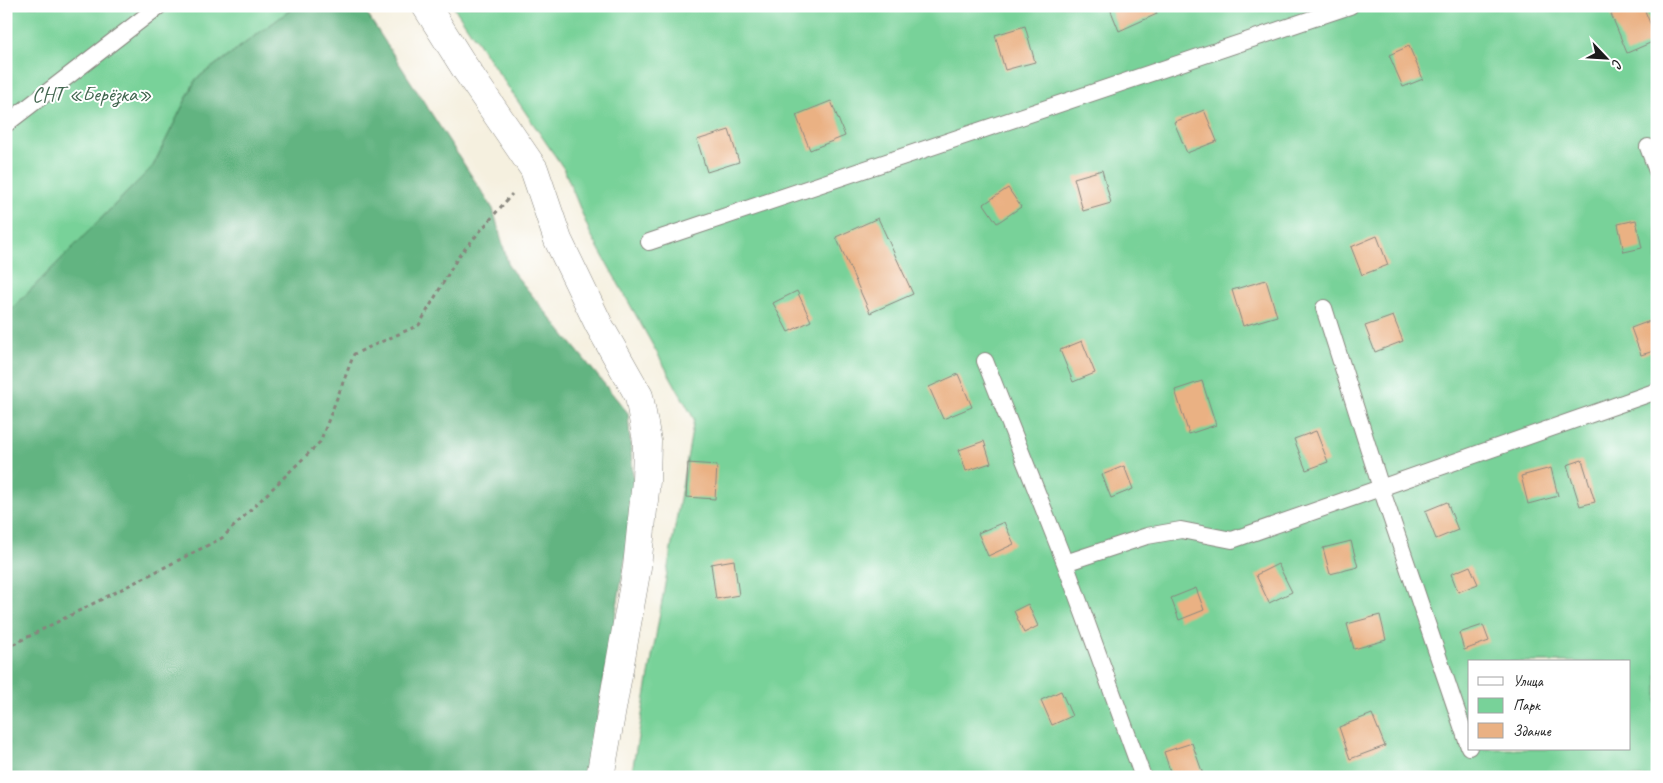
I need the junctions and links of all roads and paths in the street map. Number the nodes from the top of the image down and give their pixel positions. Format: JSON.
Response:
{"nodes":[{"id":1,"x":159,"y":6,"type":"edge"},
{"id":2,"x":426,"y":6,"type":"edge"},
{"id":3,"x":1350,"y":6,"type":"edge"},
{"id":4,"x":6,"y":124,"type":"edge"},
{"id":5,"x":1648,"y":147,"type":"dead end"},
{"id":6,"x":534,"y":169,"type":"junction"},
{"id":7,"x":1657,"y":171,"type":"edge"},
{"id":8,"x":649,"y":242,"type":"dead end"},
{"id":9,"x":1324,"y":308,"type":"dead end"},
{"id":10,"x":985,"y":361,"type":"dead end"},
{"id":11,"x":1657,"y":391,"type":"edge"},
{"id":12,"x":1381,"y":488,"type":"junction"},
{"id":13,"x":1065,"y":563,"type":"junction"},
{"id":14,"x":6,"y":648,"type":"edge"},
{"id":15,"x":1468,"y":743,"type":"edge"},
{"id":16,"x":600,"y":777,"type":"edge"},
{"id":17,"x":1143,"y":777,"type":"edge"}],
"edges":[{"from":1,"to":4,"type":"lane"},
{"from":2,"to":6,"type":"street"},
{"from":3,"to":8,"type":"lane"},
{"from":5,"to":7,"type":"lane"},
{"from":6,"to":14,"type":"path"},
{"from":6,"to":16,"type":"street"},
{"from":9,"to":12,"type":"lane"},
{"from":10,"to":13,"type":"lane"},
{"from":11,"to":12,"type":"lane"},
{"from":12,"to":13,"type":"lane"},
{"from":12,"to":15,"type":"lane"},
{"from":13,"to":17,"type":"lane"}]}
